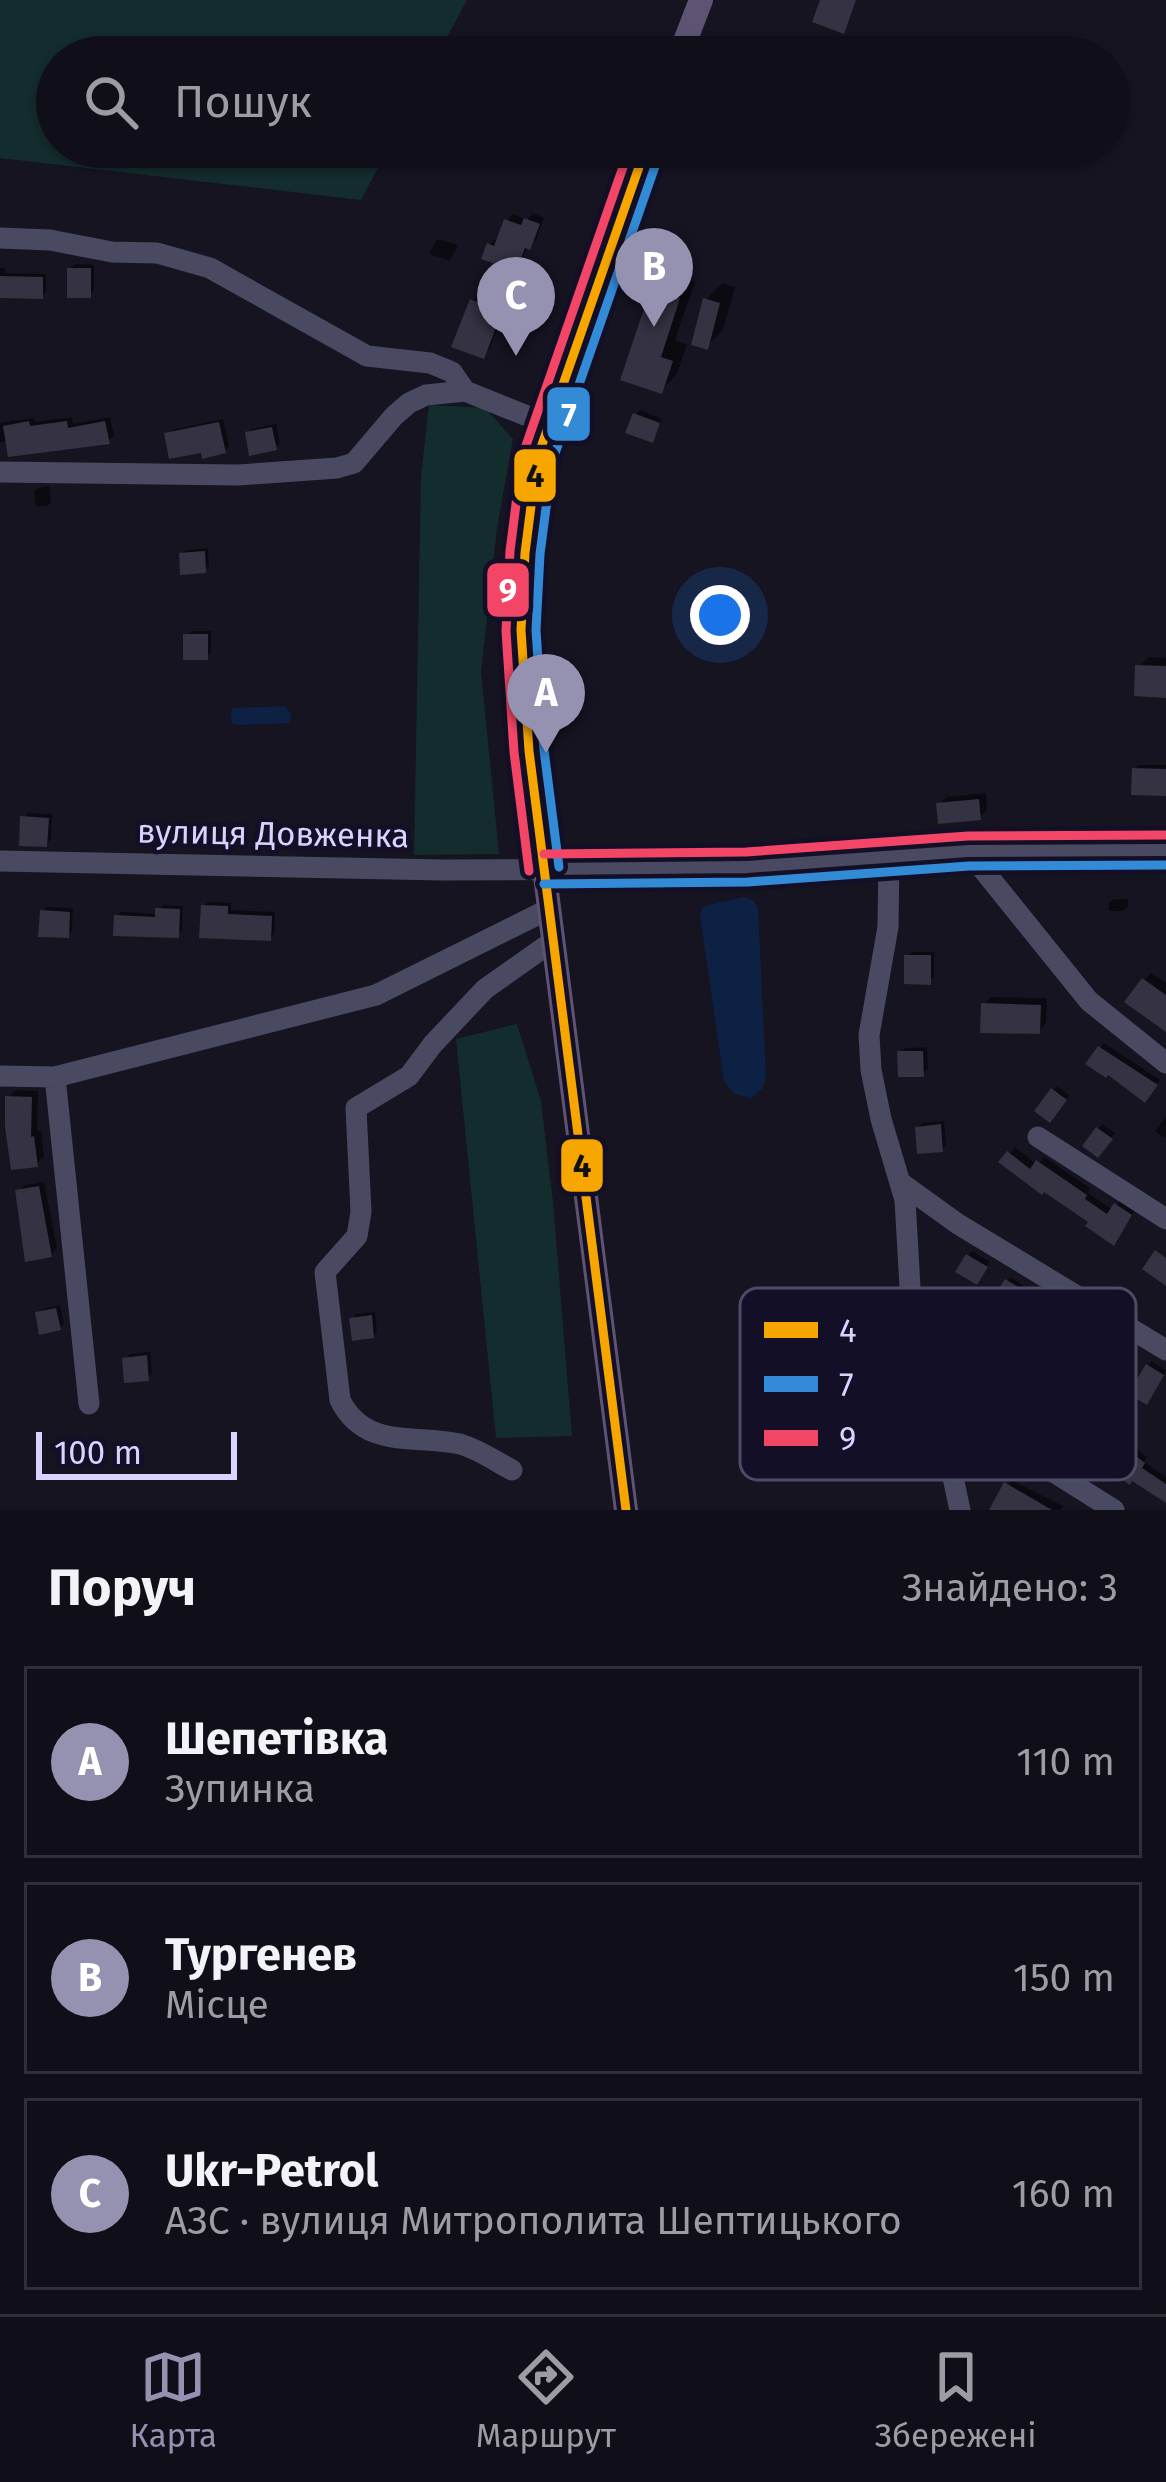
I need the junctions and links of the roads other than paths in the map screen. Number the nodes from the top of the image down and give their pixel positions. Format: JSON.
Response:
{"nodes":[{"id":1,"x":701,"y":0,"type":"edge"},
{"id":2,"x":688,"y":36,"type":"edge"},
{"id":3,"x":639,"y":168,"type":"edge"},
{"id":4,"x":0,"y":238,"type":"edge"},
{"id":5,"x":465,"y":391,"type":"junction"},
{"id":6,"x":548,"y":424,"type":"junction"},
{"id":7,"x":0,"y":472,"type":"edge"},
{"id":8,"x":1166,"y":850,"type":"edge"},
{"id":9,"x":968,"y":851,"type":"junction"},
{"id":10,"x":889,"y":856,"type":"junction"},
{"id":11,"x":0,"y":861,"type":"edge"},
{"id":12,"x":544,"y":869,"type":"junction"},
{"id":13,"x":549,"y":909,"type":"junction"},
{"id":14,"x":553,"y":941,"type":"junction"},
{"id":15,"x":1166,"y":1063,"type":"edge"},
{"id":16,"x":0,"y":1076,"type":"edge"},
{"id":17,"x":55,"y":1077,"type":"junction"},
{"id":18,"x":1039,"y":1137,"type":"dead end"},
{"id":19,"x":901,"y":1183,"type":"junction"},
{"id":20,"x":1166,"y":1219,"type":"edge"},
{"id":21,"x":912,"y":1288,"type":"edge"},
{"id":22,"x":1064,"y":1288,"type":"edge"},
{"id":23,"x":1136,"y":1332,"type":"edge"},
{"id":24,"x":1166,"y":1350,"type":"edge"},
{"id":25,"x":89,"y":1404,"type":"dead end"},
{"id":26,"x":512,"y":1470,"type":"dead end"},
{"id":27,"x":954,"y":1480,"type":"edge"},
{"id":28,"x":1066,"y":1480,"type":"edge"},
{"id":29,"x":626,"y":1510,"type":"edge"},
{"id":30,"x":960,"y":1510,"type":"edge"},
{"id":31,"x":1114,"y":1510,"type":"edge"}],
"edges":[{"from":1,"to":2,"type":"main road"},
{"from":3,"to":6,"type":"main road"},
{"from":4,"to":5,"type":"street"},
{"from":5,"to":6,"type":"street"},
{"from":5,"to":7,"type":"street"},
{"from":6,"to":12,"type":"main road"},
{"from":8,"to":9,"type":"street","name":"вулиця Довженка"},
{"from":9,"to":10,"type":"street","name":"вулиця Довженка"},
{"from":9,"to":15,"type":"street"},
{"from":10,"to":12,"type":"street","name":"вулиця Довженка"},
{"from":10,"to":19,"type":"street"},
{"from":11,"to":12,"type":"street","name":"вулиця Довженка"},
{"from":12,"to":13,"type":"main road"},
{"from":13,"to":14,"type":"main road"},
{"from":13,"to":17,"type":"street"},
{"from":14,"to":26,"type":"street"},
{"from":14,"to":29,"type":"main road"},
{"from":16,"to":17,"type":"street"},
{"from":17,"to":25,"type":"street"},
{"from":18,"to":20,"type":"street"},
{"from":19,"to":21,"type":"street"},
{"from":19,"to":22,"type":"street"},
{"from":23,"to":24,"type":"street"},
{"from":27,"to":30,"type":"street"},
{"from":28,"to":31,"type":"street"}]}
